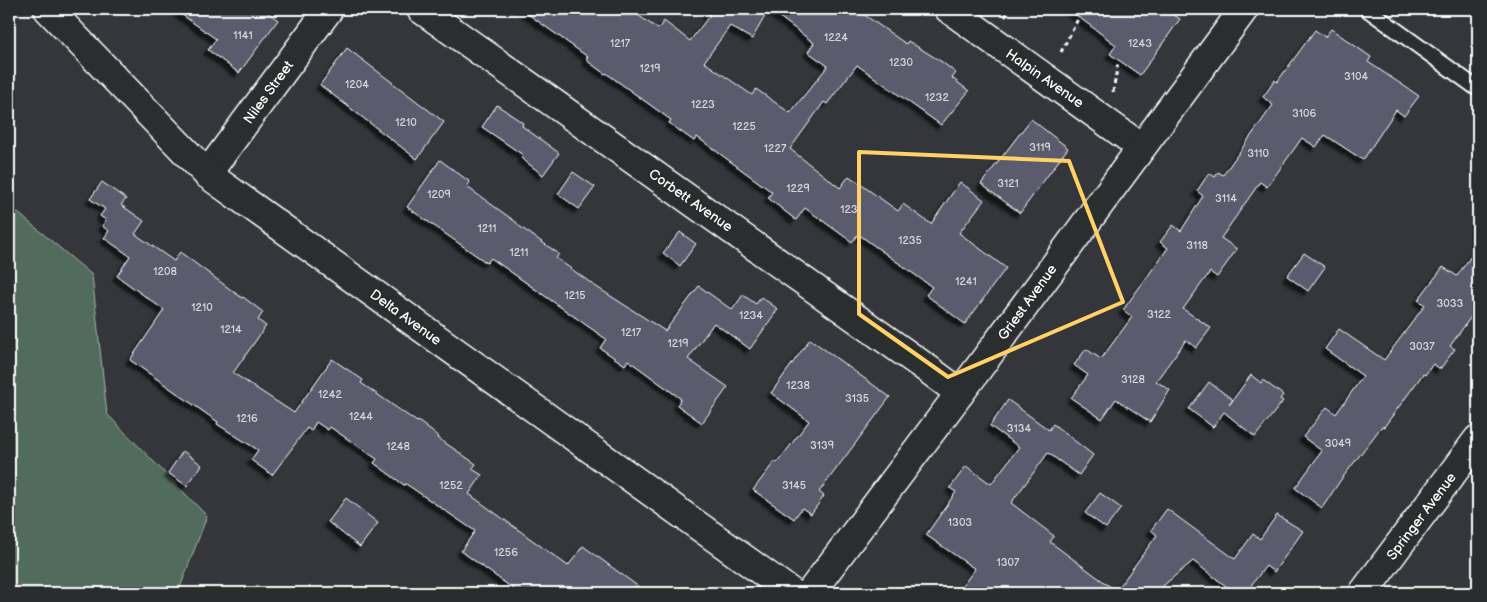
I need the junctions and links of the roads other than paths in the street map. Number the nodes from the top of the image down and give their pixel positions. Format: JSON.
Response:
{"nodes":[{"id":1,"x":48,"y":9,"type":"edge"},
{"id":2,"x":329,"y":9,"type":"edge"},
{"id":3,"x":422,"y":9,"type":"edge"},
{"id":4,"x":949,"y":9,"type":"edge"},
{"id":5,"x":1244,"y":9,"type":"edge"},
{"id":6,"x":1367,"y":9,"type":"edge"},
{"id":7,"x":1478,"y":89,"type":"edge"},
{"id":8,"x":1141,"y":147,"type":"junction"},
{"id":9,"x":207,"y":174,"type":"junction"},
{"id":10,"x":960,"y":393,"type":"junction"},
{"id":11,"x":1478,"y":439,"type":"edge"},
{"id":12,"x":792,"y":593,"type":"edge"},
{"id":13,"x":810,"y":593,"type":"edge"},
{"id":14,"x":1363,"y":593,"type":"edge"}],
"edges":[{"from":1,"to":9,"type":"street","name":"Delta Avenue"},
{"from":2,"to":9,"type":"street","name":"Niles Street"},
{"from":3,"to":10,"type":"street","name":"Corbett Avenue"},
{"from":4,"to":8,"type":"street","name":"Halpin Avenue"},
{"from":5,"to":8,"type":"street","name":"Griest Avenue"},
{"from":6,"to":7,"type":"lane"},
{"from":8,"to":10,"type":"street","name":"Griest Avenue"},
{"from":9,"to":12,"type":"street","name":"Delta Avenue"},
{"from":10,"to":13,"type":"street","name":"Griest Avenue"},
{"from":11,"to":14,"type":"street","name":"Springer Avenue"}]}
